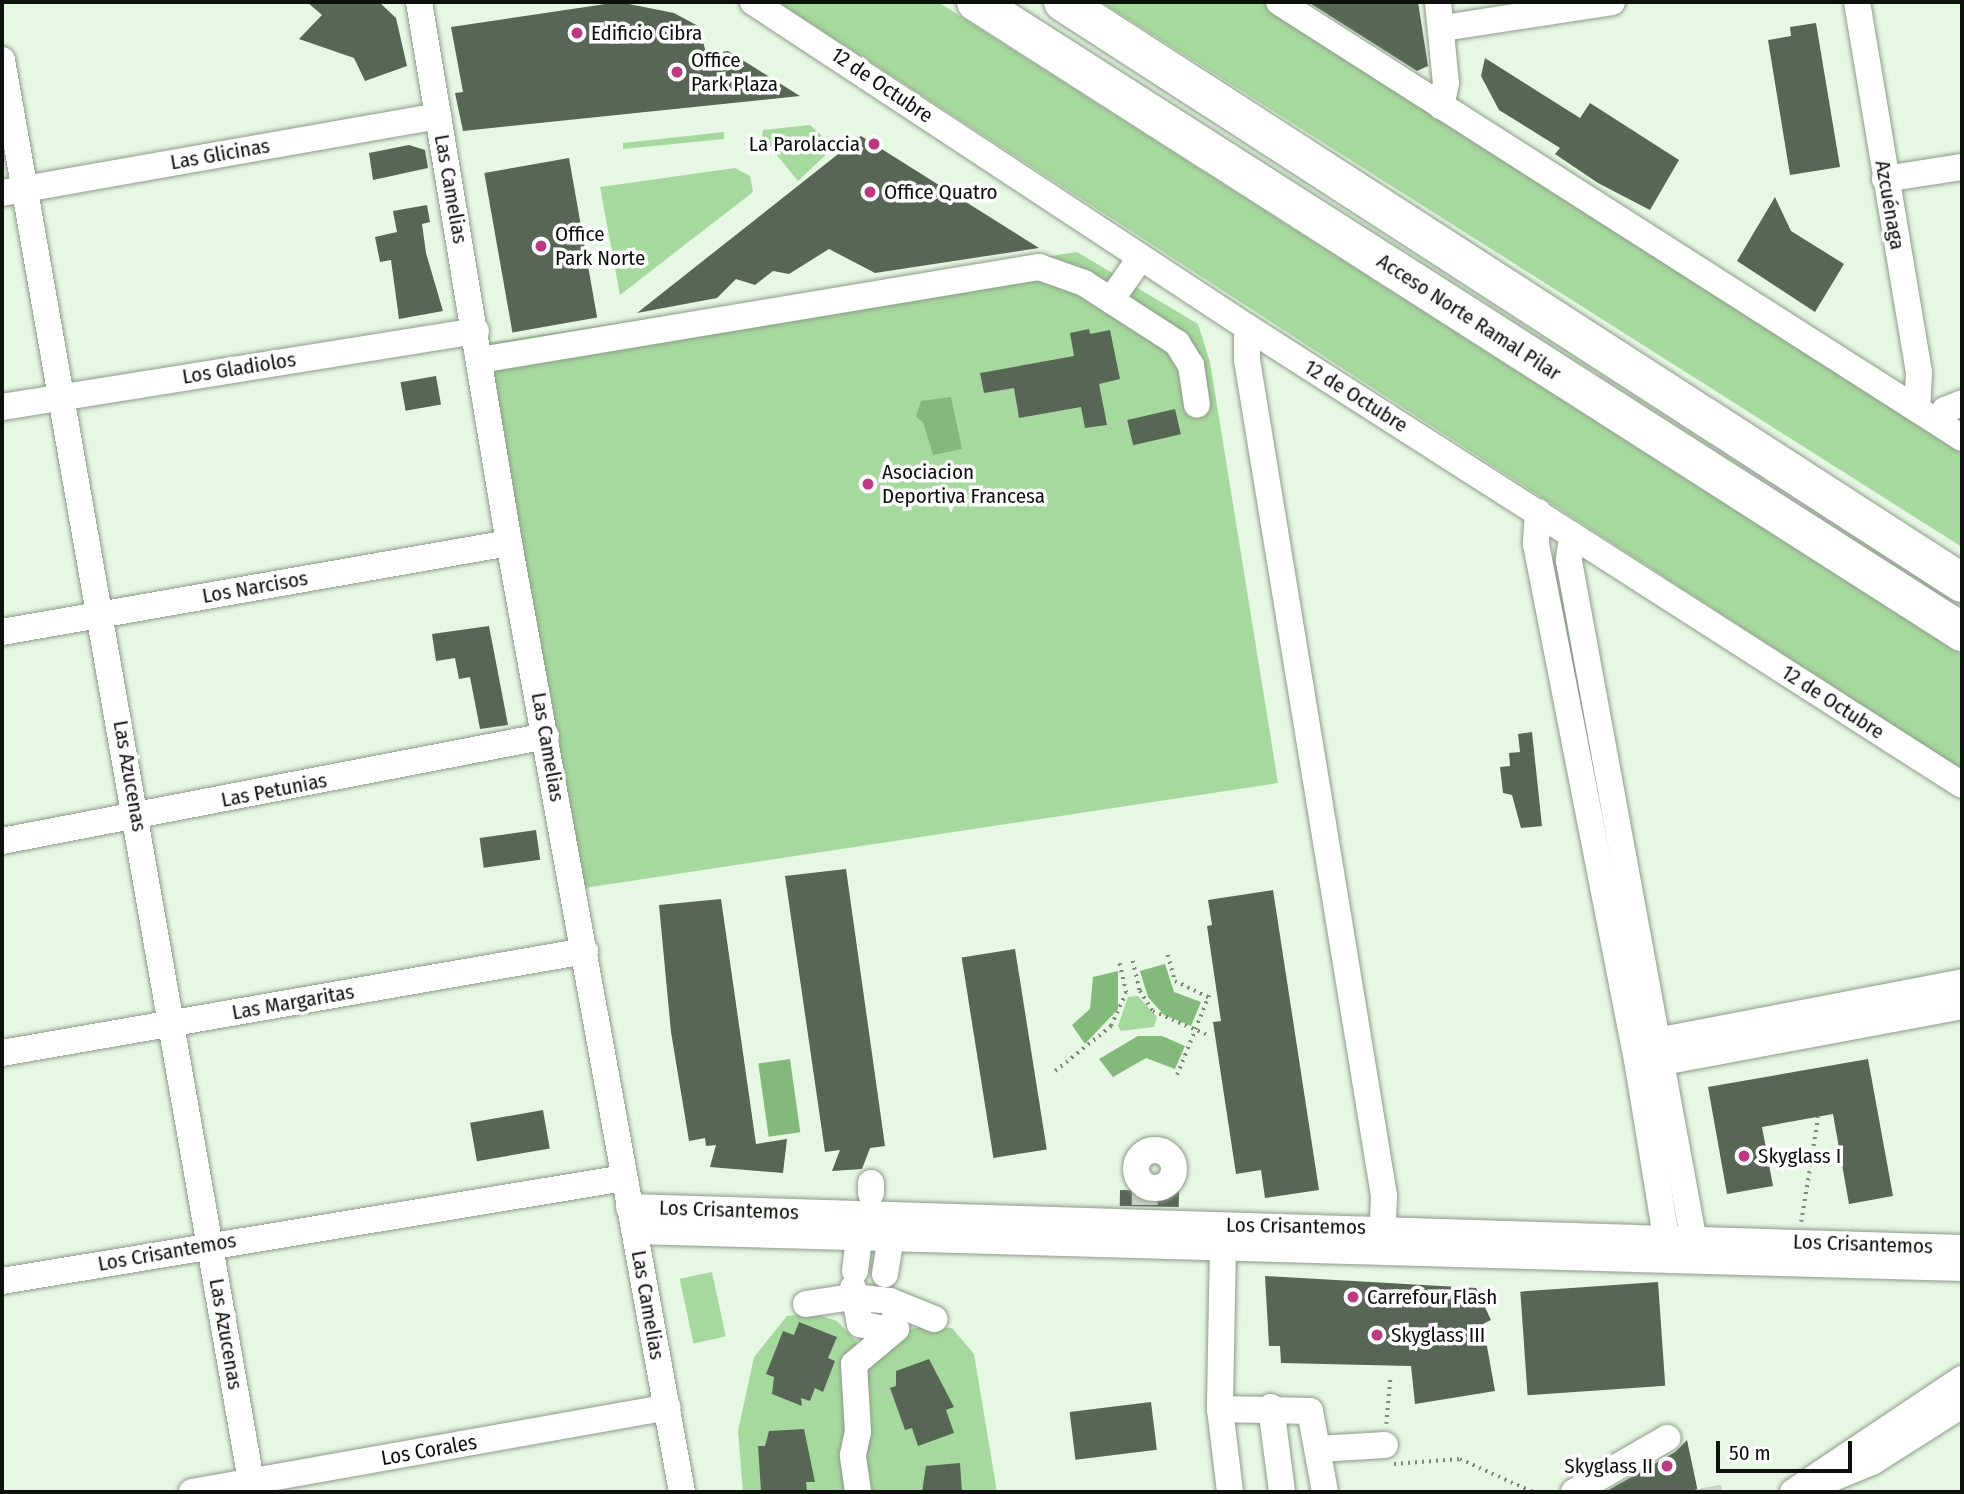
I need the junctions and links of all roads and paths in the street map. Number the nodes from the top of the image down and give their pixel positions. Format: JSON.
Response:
{"nodes":[{"id":1,"x":419,"y":2,"type":"edge"},
{"id":2,"x":753,"y":2,"type":"edge"},
{"id":3,"x":976,"y":2,"type":"edge"},
{"id":4,"x":1063,"y":2,"type":"edge"},
{"id":5,"x":1279,"y":2,"type":"edge"},
{"id":6,"x":1438,"y":2,"type":"edge"},
{"id":7,"x":1612,"y":2,"type":"edge"},
{"id":8,"x":1857,"y":2,"type":"edge"},
{"id":9,"x":1443,"y":28,"type":"junction"},
{"id":10,"x":2,"y":60,"type":"edge"},
{"id":11,"x":1441,"y":106,"type":"junction"},
{"id":12,"x":438,"y":116,"type":"junction"},
{"id":13,"x":1962,"y":167,"type":"edge"},
{"id":14,"x":1885,"y":179,"type":"junction"},
{"id":15,"x":13,"y":191,"type":"edge"},
{"id":16,"x":1141,"y":257,"type":"junction"},
{"id":17,"x":1111,"y":300,"type":"junction"},
{"id":18,"x":1247,"y":327,"type":"junction"},
{"id":19,"x":476,"y":331,"type":"junction"},
{"id":20,"x":480,"y":360,"type":"junction"},
{"id":21,"x":59,"y":397,"type":"junction"},
{"id":22,"x":1962,"y":403,"type":"edge"},
{"id":23,"x":1197,"y":405,"type":"dead end"},
{"id":24,"x":2,"y":407,"type":"edge"},
{"id":25,"x":1917,"y":408,"type":"junction"},
{"id":26,"x":1940,"y":423,"type":"junction"},
{"id":27,"x":1962,"y":438,"type":"edge"},
{"id":28,"x":1771,"y":461,"type":"junction"},
{"id":29,"x":1538,"y":512,"type":"junction"},
{"id":30,"x":1572,"y":535,"type":"junction"},
{"id":31,"x":509,"y":543,"type":"junction"},
{"id":32,"x":1962,"y":562,"type":"edge"},
{"id":33,"x":1962,"y":583,"type":"edge"},
{"id":34,"x":1923,"y":607,"type":"junction"},
{"id":35,"x":102,"y":613,"type":"junction"},
{"id":36,"x":2,"y":632,"type":"edge"},
{"id":37,"x":1962,"y":632,"type":"edge"},
{"id":38,"x":1962,"y":638,"type":"edge"},
{"id":39,"x":1592,"y":692,"type":"junction"},
{"id":40,"x":1564,"y":698,"type":"junction"},
{"id":41,"x":546,"y":736,"type":"junction"},
{"id":42,"x":1962,"y":785,"type":"edge"},
{"id":43,"x":137,"y":817,"type":"junction"},
{"id":44,"x":2,"y":841,"type":"edge"},
{"id":45,"x":585,"y":951,"type":"junction"},
{"id":46,"x":1168,"y":955,"type":"dead end"},
{"id":47,"x":1133,"y":961,"type":"dead end"},
{"id":48,"x":1119,"y":963,"type":"dead end"},
{"id":49,"x":1962,"y":982,"type":"edge"},
{"id":50,"x":1918,"y":1002,"type":"junction"},
{"id":51,"x":1962,"y":1006,"type":"edge"},
{"id":52,"x":171,"y":1023,"type":"junction"},
{"id":53,"x":1195,"y":1030,"type":"junction"},
{"id":54,"x":1210,"y":1036,"type":"dead end"},
{"id":55,"x":2,"y":1053,"type":"edge"},
{"id":56,"x":1648,"y":1053,"type":"junction"},
{"id":57,"x":1055,"y":1071,"type":"dead end"},
{"id":58,"x":1177,"y":1075,"type":"dead end"},
{"id":59,"x":1818,"y":1117,"type":"dead end"},
{"id":60,"x":624,"y":1178,"type":"junction"},
{"id":61,"x":1159,"y":1211,"type":"junction"},
{"id":62,"x":873,"y":1215,"type":"junction"},
{"id":63,"x":632,"y":1219,"type":"junction"},
{"id":64,"x":1383,"y":1238,"type":"junction"},
{"id":65,"x":1798,"y":1242,"type":"junction"},
{"id":66,"x":210,"y":1244,"type":"junction"},
{"id":67,"x":1223,"y":1246,"type":"junction"},
{"id":68,"x":1668,"y":1247,"type":"junction"},
{"id":69,"x":1696,"y":1248,"type":"junction"},
{"id":70,"x":1962,"y":1248,"type":"edge"},
{"id":71,"x":1910,"y":1256,"type":"junction"},
{"id":72,"x":1962,"y":1268,"type":"edge"},
{"id":73,"x":2,"y":1282,"type":"edge"},
{"id":74,"x":853,"y":1285,"type":"junction"},
{"id":75,"x":887,"y":1289,"type":"junction"},
{"id":76,"x":860,"y":1325,"type":"junction"},
{"id":77,"x":892,"y":1329,"type":"junction"},
{"id":78,"x":1962,"y":1379,"type":"edge"},
{"id":79,"x":1390,"y":1380,"type":"dead end"},
{"id":80,"x":1962,"y":1405,"type":"edge"},
{"id":81,"x":667,"y":1407,"type":"junction"},
{"id":82,"x":1271,"y":1408,"type":"junction"},
{"id":83,"x":1220,"y":1409,"type":"junction"},
{"id":84,"x":1667,"y":1437,"type":"dead end"},
{"id":85,"x":1385,"y":1445,"type":"junction"},
{"id":86,"x":1318,"y":1449,"type":"junction"},
{"id":87,"x":253,"y":1487,"type":"edge"},
{"id":88,"x":192,"y":1492,"type":"edge"},
{"id":89,"x":682,"y":1492,"type":"edge"},
{"id":90,"x":858,"y":1492,"type":"edge"},
{"id":91,"x":1230,"y":1492,"type":"edge"},
{"id":92,"x":1282,"y":1492,"type":"edge"},
{"id":93,"x":1325,"y":1492,"type":"edge"},
{"id":94,"x":1533,"y":1492,"type":"edge"},
{"id":95,"x":1574,"y":1492,"type":"edge"},
{"id":96,"x":1793,"y":1492,"type":"edge"},
{"id":97,"x":1800,"y":1492,"type":"edge"}],
"edges":[{"from":1,"to":12,"type":"street","name":"Las Camelias"},
{"from":2,"to":16,"type":"street","name":"12 de Octubre"},
{"from":3,"to":34,"type":"highway","name":"Acceso Norte Ramal Pilar"},
{"from":4,"to":28,"type":"highway","name":"Acceso Norte Ramal Pilar"},
{"from":5,"to":11,"type":"street"},
{"from":6,"to":9,"type":"street"},
{"from":7,"to":9,"type":"street"},
{"from":8,"to":14,"type":"street","name":"Azcuénaga"},
{"from":9,"to":11,"type":"street"},
{"from":10,"to":15,"type":"street","name":"Las Azucenas"},
{"from":11,"to":25,"type":"street"},
{"from":12,"to":15,"type":"street","name":"Las Glicinas"},
{"from":12,"to":19,"type":"street","name":"Las Camelias"},
{"from":13,"to":14,"type":"street"},
{"from":14,"to":25,"type":"street","name":"Azcuénaga"},
{"from":15,"to":21,"type":"street","name":"Las Azucenas"},
{"from":16,"to":17,"type":"street"},
{"from":16,"to":18,"type":"street","name":"12 de Octubre"},
{"from":17,"to":20,"type":"street"},
{"from":17,"to":23,"type":"street"},
{"from":18,"to":29,"type":"street","name":"12 de Octubre"},
{"from":18,"to":64,"type":"street"},
{"from":19,"to":20,"type":"street","name":"Las Camelias"},
{"from":19,"to":21,"type":"street","name":"Los Gladiolos"},
{"from":20,"to":31,"type":"street","name":"Las Camelias"},
{"from":21,"to":24,"type":"street","name":"Los Gladiolos"},
{"from":21,"to":35,"type":"street","name":"Las Azucenas"},
{"from":22,"to":26,"type":"street"},
{"from":25,"to":26,"type":"street"},
{"from":26,"to":27,"type":"street"},
{"from":28,"to":32,"type":"highway"},
{"from":28,"to":33,"type":"highway","name":"Acceso Norte Ramal Pilar"},
{"from":29,"to":30,"type":"street","name":"12 de Octubre"},
{"from":29,"to":40,"type":"street"},
{"from":30,"to":39,"type":"street"},
{"from":30,"to":42,"type":"street","name":"12 de Octubre"},
{"from":31,"to":35,"type":"street","name":"Los Narcisos"},
{"from":31,"to":41,"type":"street","name":"Las Camelias"},
{"from":34,"to":37,"type":"highway","name":"Acceso Norte Ramal Pilar"},
{"from":34,"to":38,"type":"highway"},
{"from":35,"to":36,"type":"street","name":"Los Narcisos"},
{"from":35,"to":43,"type":"street","name":"Las Azucenas"},
{"from":39,"to":40,"type":"street"},
{"from":39,"to":56,"type":"street"},
{"from":40,"to":56,"type":"street"},
{"from":41,"to":43,"type":"street","name":"Las Petunias"},
{"from":41,"to":45,"type":"street","name":"Las Camelias"},
{"from":43,"to":44,"type":"street","name":"Las Petunias"},
{"from":43,"to":52,"type":"street","name":"Las Azucenas"},
{"from":45,"to":52,"type":"street","name":"Las Margaritas"},
{"from":45,"to":60,"type":"street","name":"Las Camelias"},
{"from":46,"to":53,"type":"path"},
{"from":47,"to":53,"type":"path"},
{"from":48,"to":57,"type":"path"},
{"from":49,"to":50,"type":"street"},
{"from":50,"to":51,"type":"street"},
{"from":50,"to":56,"type":"street"},
{"from":52,"to":55,"type":"street","name":"Las Margaritas"},
{"from":52,"to":66,"type":"street","name":"Las Azucenas"},
{"from":53,"to":54,"type":"path"},
{"from":53,"to":58,"type":"path"},
{"from":56,"to":68,"type":"street"},
{"from":56,"to":69,"type":"street"},
{"from":59,"to":65,"type":"path"},
{"from":60,"to":63,"type":"street","name":"Las Camelias"},
{"from":60,"to":66,"type":"street","name":"Los Crisantemos"},
{"from":61,"to":62,"type":"street","name":"Los Crisantemos"},
{"from":61,"to":64,"type":"street","name":"Los Crisantemos"},
{"from":61,"to":67,"type":"street","name":"Los Crisantemos"},
{"from":62,"to":63,"type":"street","name":"Los Crisantemos"},
{"from":62,"to":74,"type":"street"},
{"from":62,"to":75,"type":"street"},
{"from":63,"to":81,"type":"street","name":"Las Camelias"},
{"from":64,"to":67,"type":"street","name":"Los Crisantemos"},
{"from":64,"to":68,"type":"street","name":"Los Crisantemos"},
{"from":65,"to":69,"type":"street","name":"Los Crisantemos"},
{"from":65,"to":71,"type":"street","name":"Los Crisantemos"},
{"from":66,"to":73,"type":"street","name":"Los Crisantemos"},
{"from":66,"to":87,"type":"street","name":"Las Azucenas"},
{"from":67,"to":83,"type":"street"},
{"from":68,"to":69,"type":"street","name":"Los Crisantemos"},
{"from":69,"to":71,"type":"street","name":"Los Crisantemos"},
{"from":70,"to":71,"type":"street","name":"Los Crisantemos"},
{"from":71,"to":72,"type":"street","name":"Los Crisantemos"},
{"from":74,"to":75,"type":"street"},
{"from":74,"to":76,"type":"street"},
{"from":74,"to":76,"type":"street"},
{"from":75,"to":77,"type":"street"},
{"from":75,"to":77,"type":"street"},
{"from":76,"to":77,"type":"street"},
{"from":77,"to":90,"type":"street"},
{"from":78,"to":96,"type":"street"},
{"from":79,"to":85,"type":"path"},
{"from":80,"to":97,"type":"street"},
{"from":81,"to":87,"type":"street","name":"Los Corales"},
{"from":81,"to":89,"type":"street","name":"Las Camelias"},
{"from":82,"to":83,"type":"street"},
{"from":82,"to":86,"type":"street"},
{"from":82,"to":92,"type":"street"},
{"from":83,"to":91,"type":"street"},
{"from":84,"to":95,"type":"street"},
{"from":85,"to":86,"type":"street"},
{"from":85,"to":94,"type":"path"},
{"from":86,"to":93,"type":"street"},
{"from":87,"to":88,"type":"street","name":"Los Corales"}]}
